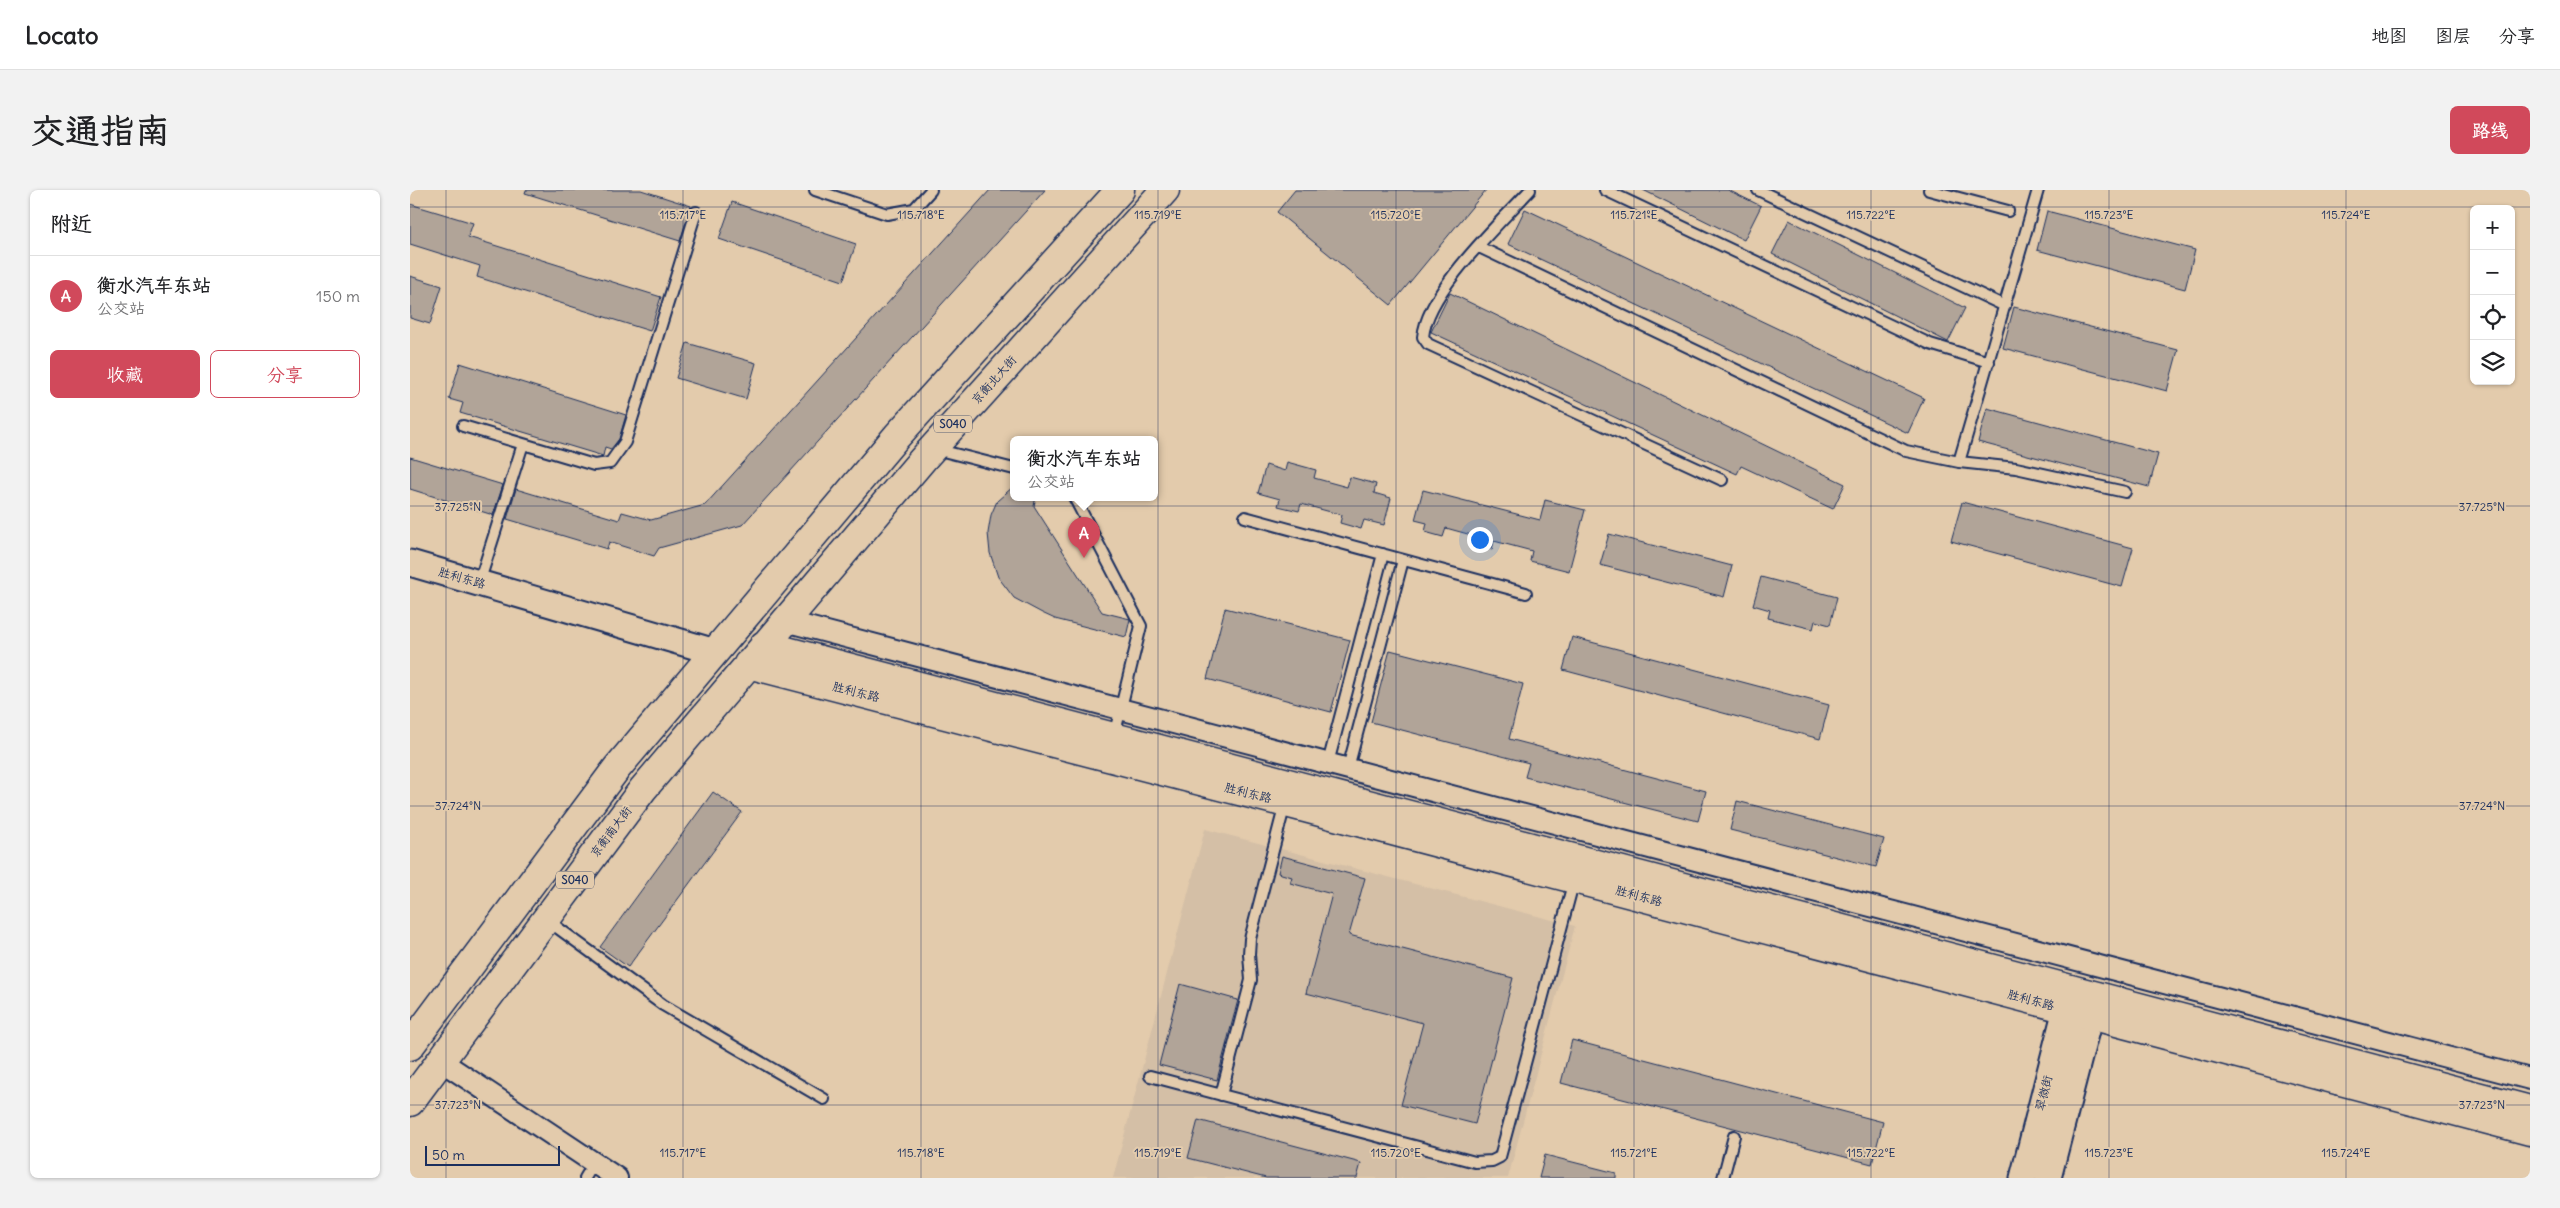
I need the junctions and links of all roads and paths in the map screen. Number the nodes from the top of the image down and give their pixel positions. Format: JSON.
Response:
{"nodes":[{"id":1,"x":815,"y":190,"type":"edge"},
{"id":2,"x":931,"y":190,"type":"edge"},
{"id":3,"x":1120,"y":190,"type":"edge"},
{"id":4,"x":1165,"y":190,"type":"edge"},
{"id":5,"x":1530,"y":190,"type":"edge"},
{"id":6,"x":1605,"y":190,"type":"edge"},
{"id":7,"x":1758,"y":190,"type":"edge"},
{"id":8,"x":1929,"y":190,"type":"edge"},
{"id":9,"x":2038,"y":190,"type":"edge"},
{"id":10,"x":2008,"y":211,"type":"dead end"},
{"id":11,"x":696,"y":212,"type":"dead end"},
{"id":12,"x":1479,"y":247,"type":"junction"},
{"id":13,"x":2005,"y":306,"type":"junction"},
{"id":14,"x":1989,"y":362,"type":"junction"},
{"id":15,"x":463,"y":426,"type":"dead end"},
{"id":16,"x":523,"y":444,"type":"junction"},
{"id":17,"x":932,"y":448,"type":"junction"},
{"id":18,"x":1960,"y":462,"type":"junction"},
{"id":19,"x":1010,"y":468,"type":"edge"},
{"id":20,"x":1722,"y":480,"type":"dead end"},
{"id":21,"x":2125,"y":492,"type":"dead end"},
{"id":22,"x":1076,"y":501,"type":"edge"},
{"id":23,"x":1245,"y":517,"type":"dead end"},
{"id":24,"x":1383,"y":554,"type":"junction"},
{"id":25,"x":1403,"y":560,"type":"junction"},
{"id":26,"x":410,"y":563,"type":"edge"},
{"id":27,"x":479,"y":583,"type":"junction"},
{"id":28,"x":1526,"y":593,"type":"dead end"},
{"id":29,"x":785,"y":621,"type":"junction"},
{"id":30,"x":715,"y":652,"type":"junction"},
{"id":31,"x":756,"y":655,"type":"junction"},
{"id":32,"x":1120,"y":709,"type":"junction"},
{"id":33,"x":1113,"y":737,"type":"junction"},
{"id":34,"x":1328,"y":763,"type":"junction"},
{"id":35,"x":1348,"y":768,"type":"junction"},
{"id":36,"x":1286,"y":803,"type":"junction"},
{"id":37,"x":1574,"y":879,"type":"junction"},
{"id":38,"x":546,"y":919,"type":"junction"},
{"id":39,"x":2078,"y":1012,"type":"junction"},
{"id":40,"x":410,"y":1046,"type":"edge"},
{"id":41,"x":440,"y":1061,"type":"junction"},
{"id":42,"x":1150,"y":1076,"type":"dead end"},
{"id":43,"x":2530,"y":1079,"type":"edge"},
{"id":44,"x":1221,"y":1094,"type":"junction"},
{"id":45,"x":824,"y":1099,"type":"dead end"},
{"id":46,"x":410,"y":1102,"type":"edge"},
{"id":47,"x":2530,"y":1110,"type":"edge"},
{"id":48,"x":2530,"y":1131,"type":"edge"},
{"id":49,"x":1734,"y":1136,"type":"dead end"},
{"id":50,"x":590,"y":1170,"type":"edge"},
{"id":51,"x":616,"y":1178,"type":"edge"},
{"id":52,"x":1723,"y":1178,"type":"edge"},
{"id":53,"x":2022,"y":1178,"type":"edge"},
{"id":54,"x":2048,"y":1178,"type":"edge"}],
"edges":[{"from":1,"to":2,"type":"lane"},
{"from":3,"to":30,"type":"main road","number":"S040"},
{"from":4,"to":17,"type":"main road","name":"京衡北大街","number":"S040"},
{"from":5,"to":12,"type":"lane"},
{"from":6,"to":14,"type":"lane"},
{"from":7,"to":13,"type":"lane"},
{"from":8,"to":10,"type":"lane"},
{"from":9,"to":13,"type":"lane"},
{"from":11,"to":16,"type":"lane"},
{"from":12,"to":18,"type":"lane"},
{"from":12,"to":20,"type":"lane"},
{"from":13,"to":14,"type":"lane"},
{"from":14,"to":18,"type":"lane"},
{"from":15,"to":16,"type":"lane"},
{"from":16,"to":27,"type":"lane"},
{"from":17,"to":19,"type":"lane"},
{"from":17,"to":29,"type":"main road","name":"京衡北大街","number":"S040"},
{"from":18,"to":21,"type":"lane"},
{"from":22,"to":32,"type":"lane"},
{"from":23,"to":24,"type":"lane"},
{"from":24,"to":25,"type":"lane"},
{"from":24,"to":34,"type":"lane"},
{"from":25,"to":28,"type":"lane"},
{"from":25,"to":35,"type":"lane"},
{"from":26,"to":27,"type":"street","name":"胜利东路"},
{"from":27,"to":30,"type":"street","name":"胜利东路"},
{"from":29,"to":31,"type":"main road","name":"京衡北大街","number":"S040"},
{"from":29,"to":32,"type":"street"},
{"from":30,"to":40,"type":"main road","number":"S040"},
{"from":31,"to":33,"type":"main road","name":"胜利东路"},
{"from":31,"to":36,"type":"main road","name":"胜利东路"},
{"from":31,"to":38,"type":"main road","name":"京衡南大街","number":"S040"},
{"from":32,"to":33,"type":"lane"},
{"from":32,"to":34,"type":"street"},
{"from":33,"to":47,"type":"main road","name":"胜利东路"},
{"from":34,"to":35,"type":"street"},
{"from":35,"to":43,"type":"street"},
{"from":36,"to":37,"type":"main road","name":"胜利东路"},
{"from":36,"to":44,"type":"lane"},
{"from":37,"to":39,"type":"main road","name":"胜利东路"},
{"from":37,"to":44,"type":"lane"},
{"from":38,"to":41,"type":"main road","name":"京衡南大街","number":"S040"},
{"from":38,"to":45,"type":"lane"},
{"from":39,"to":48,"type":"main road","name":"胜利东路"},
{"from":39,"to":53,"type":"street","name":"翠微街"},
{"from":39,"to":54,"type":"street","name":"翠微街"},
{"from":41,"to":46,"type":"main road","name":"京衡南大街","number":"S040"},
{"from":41,"to":50,"type":"street"},
{"from":42,"to":44,"type":"lane"},
{"from":49,"to":52,"type":"lane"},
{"from":50,"to":51,"type":"street"}]}
